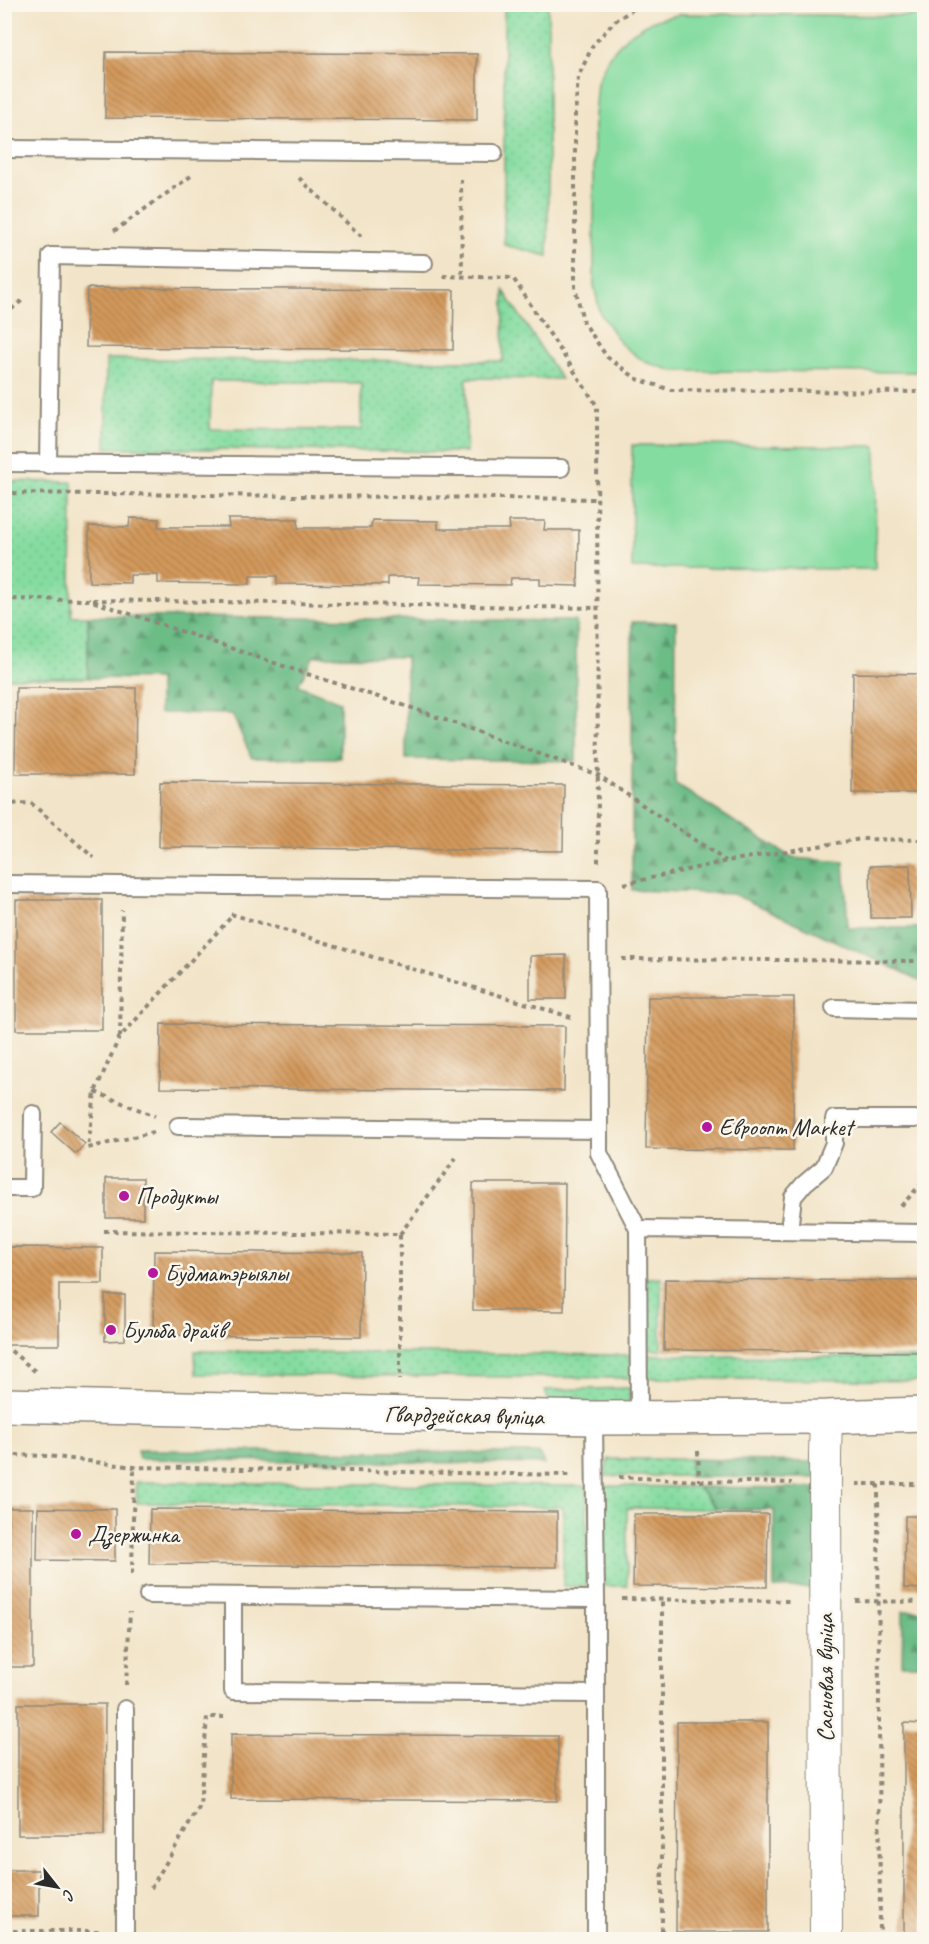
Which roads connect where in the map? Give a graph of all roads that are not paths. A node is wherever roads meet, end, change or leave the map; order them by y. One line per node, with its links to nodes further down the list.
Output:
1 (4, 149): 2 (lane)
2 (494, 153)
3 (424, 262): 5 (lane)
4 (4, 464): 5 (lane)
5 (48, 465): 6 (lane)
6 (561, 468)
7 (4, 884): 13 (lane)
8 (834, 1008): 9 (lane)
9 (924, 1010)
10 (33, 1114): 14 (lane)
11 (915, 1119): 16 (lane)
12 (178, 1126): 13 (lane)
13 (599, 1130): 15 (lane)
14 (4, 1188)
15 (638, 1229): 16 (lane); 22 (lane)
16 (789, 1232): 17 (lane)
17 (924, 1233)
18 (4, 1405): 21 (street, Гвардзейская вуліца)
19 (924, 1414): 20 (street, Гвардзейская вуліца)
20 (826, 1417): 22 (street, Гвардзейская вуліца); 30 (street, Сасновая вуліца)
21 (594, 1418): 22 (street, Гвардзейская вуліца); 25 (lane)
22 (639, 1418)
23 (148, 1595): 24 (lane)
24 (233, 1596): 25 (lane); 26 (lane)
25 (596, 1599): 26 (lane)
26 (596, 1694): 29 (lane)
27 (125, 1709): 28 (lane)
28 (125, 1935)
29 (596, 1940)
30 (826, 1940)

